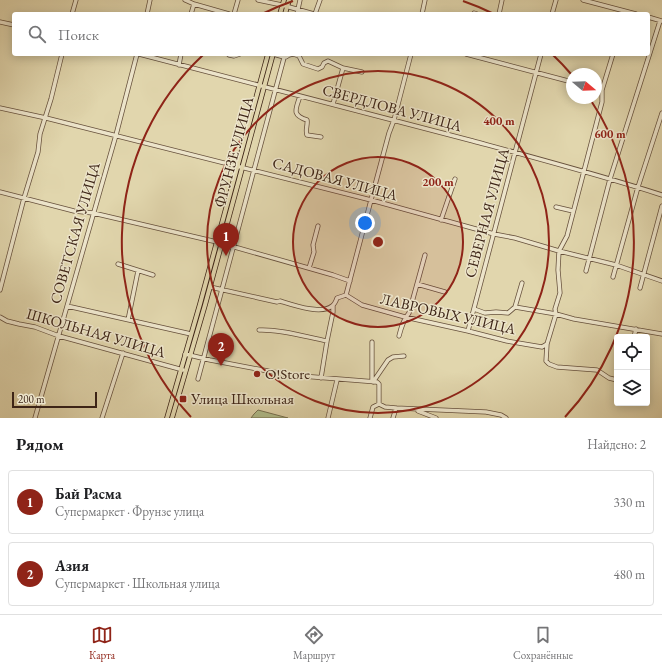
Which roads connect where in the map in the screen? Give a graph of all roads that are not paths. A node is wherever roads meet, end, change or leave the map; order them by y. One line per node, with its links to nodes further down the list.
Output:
1 (76, 0): 17 (street)
2 (150, 0): 18 (street)
3 (185, 0): 14 (street)
4 (238, 0): 21 (street)
5 (258, 0): 15 (street)
6 (284, 0): 15 (main road)
7 (289, 0): 15 (main road)
8 (300, 0): 16 (street)
9 (320, 0): 25 (street)
10 (425, 0): 26 (street)
11 (502, 0): 27 (street)
12 (556, 0): 28 (street)
13 (583, 0): 29 (street)
14 (194, 4): 19 (street); 20 (street)
15 (285, 6): 16 (street); 22 (main road); 23 (main road)
16 (298, 10): 24 (street)
17 (73, 12)
18 (147, 12)
19 (192, 12)
20 (222, 12)
21 (235, 12)
22 (281, 12)
23 (285, 12)
24 (306, 12)
25 (315, 12)
26 (422, 12)
27 (499, 12)
28 (553, 12)
29 (622, 12)
30 (650, 18): 31 (street)
31 (661, 21): 34 (street)
32 (0, 22): 33 (street)
33 (12, 25)
34 (650, 55)
35 (62, 56): 61 (street)
36 (137, 56): 63 (street, СОВЕТСКАЯ УЛИЦА)
37 (145, 56): 48 (street, СВЕРДЛОВА УЛИЦА)
38 (181, 56): 48 (street)
39 (268, 56): 53 (main road, ФРУНЗЕ УЛИЦА)
40 (272, 56): 53 (main road, ФРУНЗЕ УЛИЦА)
41 (284, 56): 54 (street)
42 (299, 56): 49 (street)
43 (410, 56): 62 (street)
44 (473, 56): 51 (street)
45 (540, 56): 51 (street, СЕВЕРНАЯ УЛИЦА)
46 (612, 56): 55 (street)
47 (650, 56): 70 (street)
48 (179, 65): 53 (street, СВЕРДЛОВА УЛИЦА)
49 (343, 68): 50 (street); 57 (street)
50 (362, 72)
51 (536, 73): 52 (street); 65 (street, СЕВЕРНАЯ УЛИЦА)
52 (566, 80)
53 (262, 87): 54 (street, СВЕРДЛОВА УЛИЦА); 66 (main road, ФРУНЗЕ УЛИЦА)
54 (274, 90): 56 (street, СВЕРДЛОВА УЛИЦА); 67 (street)
55 (602, 90)
56 (300, 96): 57 (street, СВЕРДЛОВА УЛИЦА); 64 (street)
57 (333, 104): 62 (street, СВЕРДЛОВА УЛИЦА)
58 (601, 104): 68 (street)
59 (0, 108): 61 (street, САДОВАЯ УЛИЦА)
60 (662, 113): 71 (street)
61 (46, 118): 63 (street, САДОВАЯ УЛИЦА); 74 (street)
62 (394, 120): 65 (street, СВЕРДЛОВА УЛИЦА); 75 (street)
63 (116, 135): 66 (street, САДОВАЯ УЛИЦА); 79 (street, СОВЕТСКАЯ УЛИЦА)
64 (321, 137)
65 (515, 153): 68 (street, СВЕРДЛОВА УЛИЦА); 82 (street, СЕВЕРНАЯ УЛИЦА)
66 (240, 167): 67 (street, САДОВАЯ УЛИЦА); 83 (main road, ФРУНЗЕ УЛИЦА)
67 (253, 170): 75 (street, САДОВАЯ УЛИЦА); 84 (street)
68 (584, 172): 70 (street, СВЕРДЛОВА УЛИЦА); 78 (street)
69 (455, 179): 80 (street)
70 (610, 179): 71 (street, СВЕРДЛОВА УЛИЦА); 87 (street)
71 (638, 187): 73 (street, СВЕРДЛОВА УЛИЦА); 89 (street)
72 (0, 192): 74 (street)
73 (662, 195)
74 (24, 198): 79 (street); 102 (street)
75 (371, 200): 80 (street, САДОВАЯ УЛИЦА); 96 (street)
76 (662, 206): 93 (street)
77 (556, 207): 78 (street)
78 (573, 211): 85 (street)
79 (93, 213): 83 (street); 106 (street, СОВЕТСКАЯ УЛИЦА)
80 (441, 220): 82 (street, САДОВАЯ УЛИЦА)
81 (318, 226): 90 (street)
82 (494, 234): 85 (street, САДОВАЯ УЛИЦА); 109 (street, СЕВЕРНАЯ УЛИЦА)
83 (220, 242): 84 (street); 100 (main road, ФРУНЗЕ УЛИЦА); 117 (main road, ФРУНЗЕ УЛИЦА)
84 (233, 246): 90 (street); 103 (street)
85 (560, 251): 87 (street, САДОВАЯ УЛИЦА); 110 (street)
86 (425, 255): 99 (street)
87 (589, 258): 89 (street, САДОВАЯ УЛИЦА); 92 (street)
88 (118, 264): 91 (street)
89 (616, 265): 93 (street, САДОВАЯ УЛИЦА); 95 (street)
90 (309, 268): 96 (street)
91 (138, 271): 94 (street); 113 (street)
92 (586, 271)
93 (643, 274): 97 (street, САДОВАЯ УЛИЦА); 101 (street)
94 (153, 275)
95 (613, 277)
96 (350, 281): 105 (street)
97 (662, 281)
98 (522, 283): 108 (street)
99 (417, 284): 104 (street); 112 (street)
100 (210, 287): 103 (street); 127 (main road, ФРУНЗЕ УЛИЦА)
101 (640, 288)
102 (0, 290)
103 (222, 290): 107 (street); 129 (street)
104 (444, 292)
105 (346, 295): 107 (street); 112 (street, ЛАВРОВЫХ УЛИЦА)
106 (67, 306): 113 (street); 120 (street, СОВЕТСКАЯ УЛИЦА)
107 (333, 306): 122 (street)
108 (515, 307): 109 (street); 110 (street)
109 (474, 309): 116 (street, СЕВЕРНАЯ УЛИЦА)
110 (556, 314): 114 (street); 124 (street)
111 (0, 317): 120 (street, ШКОЛЬНАЯ УЛИЦА)
112 (405, 317): 116 (street, ЛАВРОВЫХ УЛИЦА); 121 (street)
113 (128, 320): 117 (street)
114 (636, 329): 118 (street); 119 (street)
115 (259, 330): 122 (street)
116 (468, 331): 124 (street, ЛАВРОВЫХ УЛИЦА)
117 (191, 334): 126 (main road, ФРУНЗЕ УЛИЦА)
118 (635, 334)
119 (662, 334)
120 (59, 336): 125 (street, ШКОЛЬНАЯ УЛИЦА); 139 (street, СОВЕТСКАЯ УЛИЦА)
121 (399, 336)
122 (327, 341): 131 (street)
123 (372, 342): 135 (street)
124 (547, 344): 133 (street)
125 (123, 353): 130 (street, ШКОЛЬНАЯ УЛИЦА); 140 (street)
126 (185, 354): 127 (street, ШКОЛЬНАЯ УЛИЦА); 130 (main road, ФРУНЗЕ УЛИЦА)
127 (190, 355): 129 (street, ШКОЛЬНАЯ УЛИЦА); 130 (main road, ФРУНЗЕ УЛИЦА)
128 (404, 356): 135 (street)
129 (203, 358): 131 (street, ШКОЛЬНАЯ УЛИЦА); 132 (street)
130 (183, 370): 141 (main road, ФРУНЗЕ УЛИЦА); 142 (main road, ФРУНЗЕ УЛИЦА)
131 (321, 378): 134 (street, ШКОЛЬНАЯ УЛИЦА)
132 (198, 379)
133 (614, 379)
134 (337, 380): 135 (street, ШКОЛЬНАЯ УЛИЦА); 143 (street)
135 (372, 382): 136 (street)
136 (379, 404): 137 (street); 144 (street)
137 (396, 408): 138 (street); 145 (street)
138 (415, 410): 146 (street); 147 (street)
139 (35, 418)
140 (102, 418)
141 (167, 418)
142 (172, 418)
143 (328, 418)
144 (370, 418)
145 (393, 418)
146 (436, 418)
147 (506, 418)

